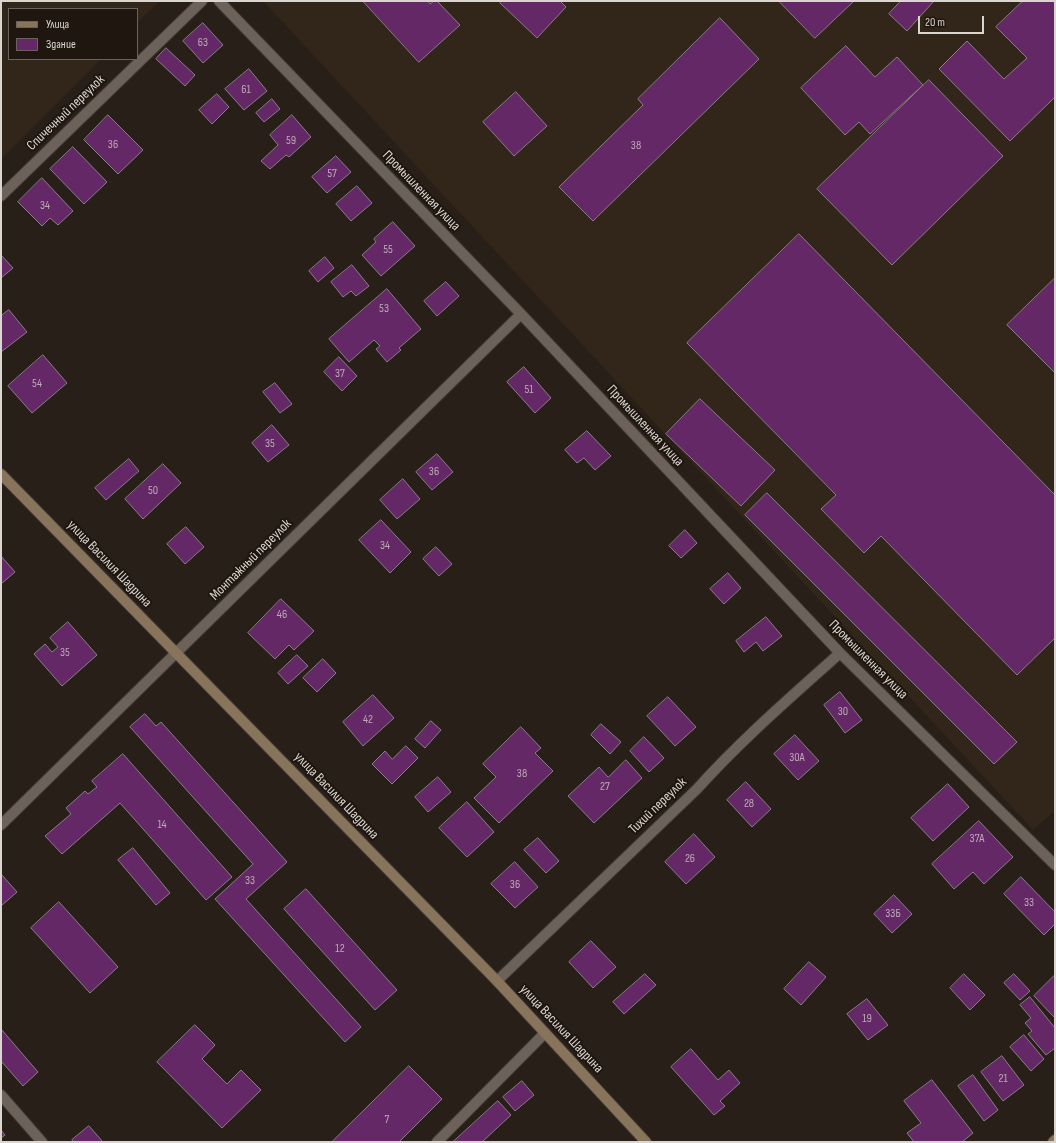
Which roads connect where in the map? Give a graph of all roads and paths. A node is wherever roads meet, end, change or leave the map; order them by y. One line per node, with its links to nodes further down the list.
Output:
1 (202, 1): 3 (street, Спичечный переулок)
2 (219, 1): 4 (street, Промышленная улица)
3 (1, 196)
4 (521, 314): 6 (street, Монтажный переулок); 7 (street, Промышленная улица)
5 (1, 474): 6 (street, улица Василия Шадрина)
6 (176, 653): 8 (street, Монтажный переулок); 10 (street, улица Василия Шадрина)
7 (840, 653): 9 (street, Промышленная улица); 10 (street, Тихий переулок)
8 (1, 825)
9 (1055, 865)
10 (497, 981): 11 (street, улица Василия Шадрина)
11 (545, 1033): 15 (street); 16 (street, улица Василия Шадрина)
12 (1, 1095): 14 (street)
13 (1055, 1140): 17 (street)
14 (42, 1142)
15 (437, 1142)
16 (646, 1142)
17 (1053, 1142)

